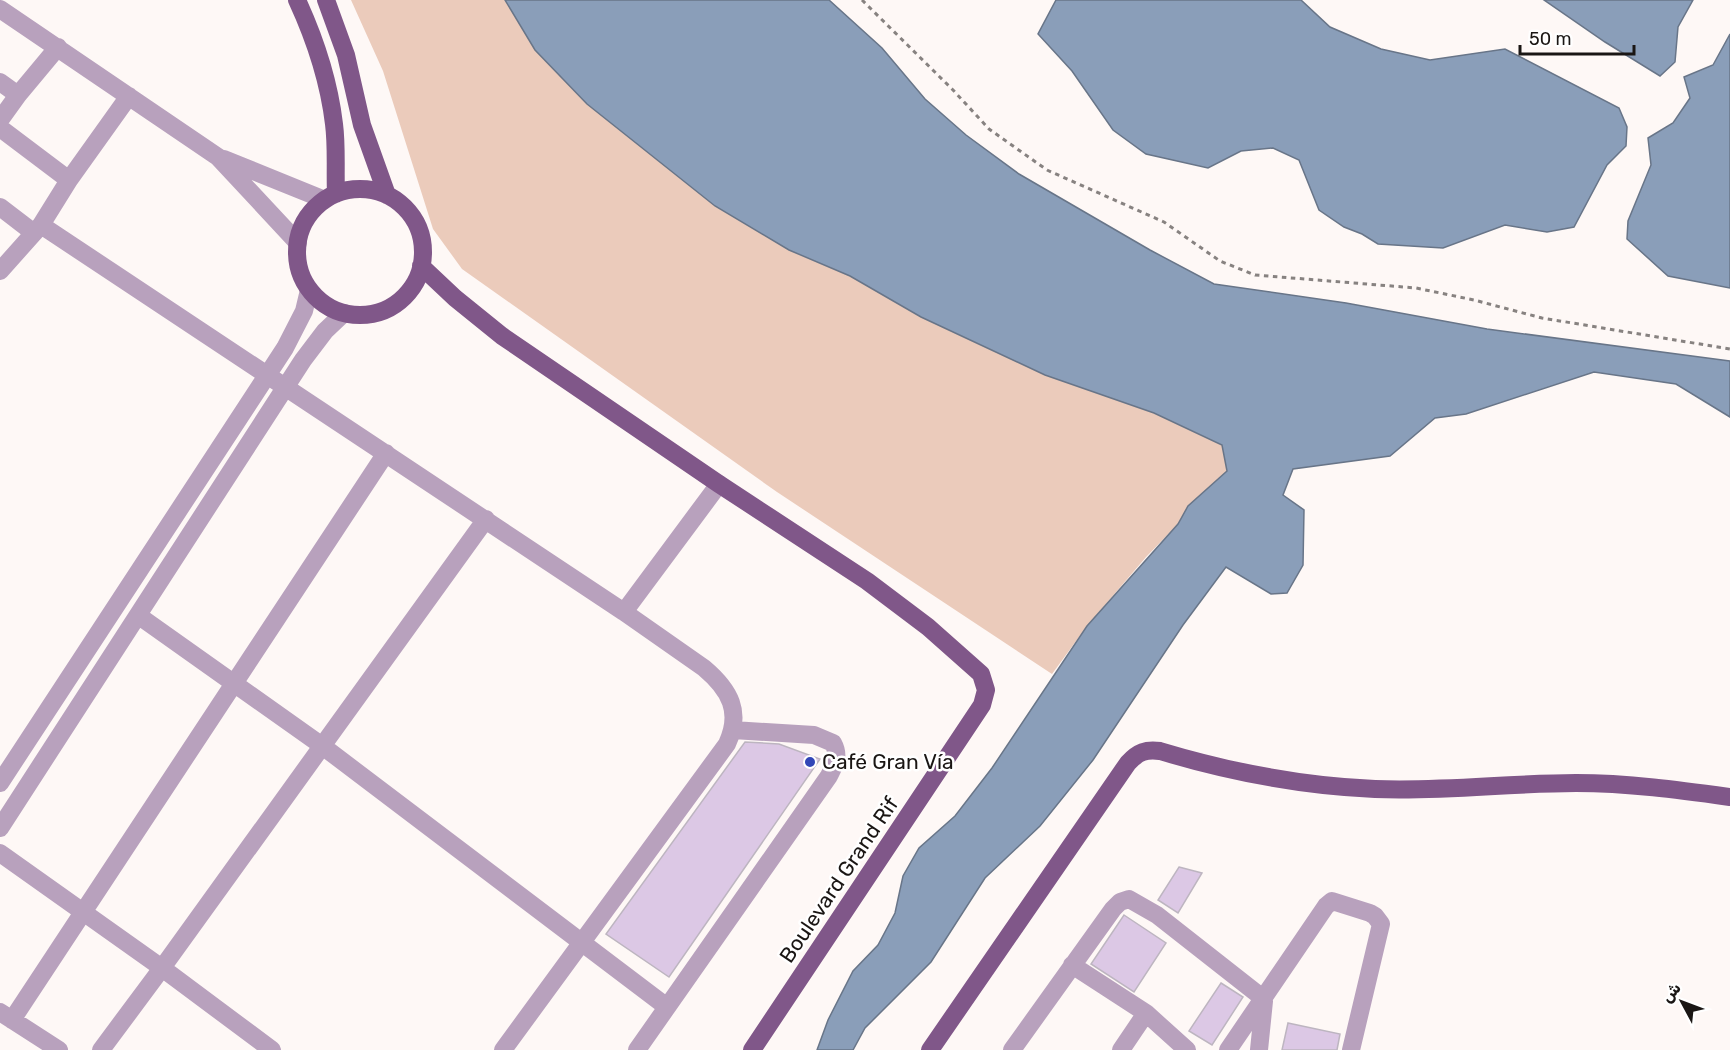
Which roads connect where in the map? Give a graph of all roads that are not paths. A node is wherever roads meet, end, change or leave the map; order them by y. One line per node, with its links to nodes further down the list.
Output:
1 (297, 0): 13 (main road)
2 (326, 0): 12 (main road)
3 (0, 9): 4 (street)
4 (58, 48): 6 (street); 7 (street)
5 (0, 82): 6 (street)
6 (18, 95): 8 (street)
7 (129, 96): 10 (street); 11 (street)
8 (0, 120)
9 (0, 128): 11 (street)
10 (218, 157): 13 (street); 16 (street)
11 (69, 180): 15 (street)
12 (387, 195): 13 (main road); 17 (main road)
13 (330, 197): 16 (main road)
14 (0, 207): 15 (street)
15 (38, 229): 18 (street); 21 (street)
16 (298, 243): 19 (main road)
17 (421, 266): 20 (main road); 24 (main road, Boulevard Grand Rif)
18 (0, 272)
19 (309, 290): 20 (main road); 21 (street)
20 (344, 314): 22 (street)
21 (267, 375): 22 (street); 31 (street)
22 (286, 387): 23 (street); 27 (street)
23 (386, 453): 25 (street); 28 (street)
24 (718, 484): 26 (street); 48 (main road, Boulevard Grand Rif)
25 (486, 519): 26 (street); 30 (street)
26 (624, 612): 29 (street)
27 (139, 616): 28 (street); 33 (street)
28 (235, 684): 30 (street); 35 (street)
29 (733, 730): 36 (street); 40 (street)
30 (321, 746): 36 (street); 38 (street)
31 (0, 783)
32 (1730, 797): 49 (main road)
33 (0, 828)
34 (0, 853): 35 (street)
35 (84, 912): 38 (street); 42 (street)
36 (581, 943): 40 (street); 46 (street)
37 (1072, 965): 39 (street); 41 (street); 50 (street)
38 (162, 968): 44 (street); 45 (street)
39 (1264, 999): 53 (street); 54 (street); 55 (street)
40 (667, 1007): 47 (street)
41 (1146, 1014): 51 (street); 52 (street)
42 (6, 1016): 43 (street)
43 (59, 1050)
44 (101, 1050)
45 (272, 1050)
46 (504, 1050)
47 (637, 1050)
48 (753, 1050)
49 (930, 1050)
50 (1012, 1050)
51 (1121, 1050)
52 (1187, 1050)
53 (1228, 1050)
54 (1259, 1050)
55 (1351, 1050)

